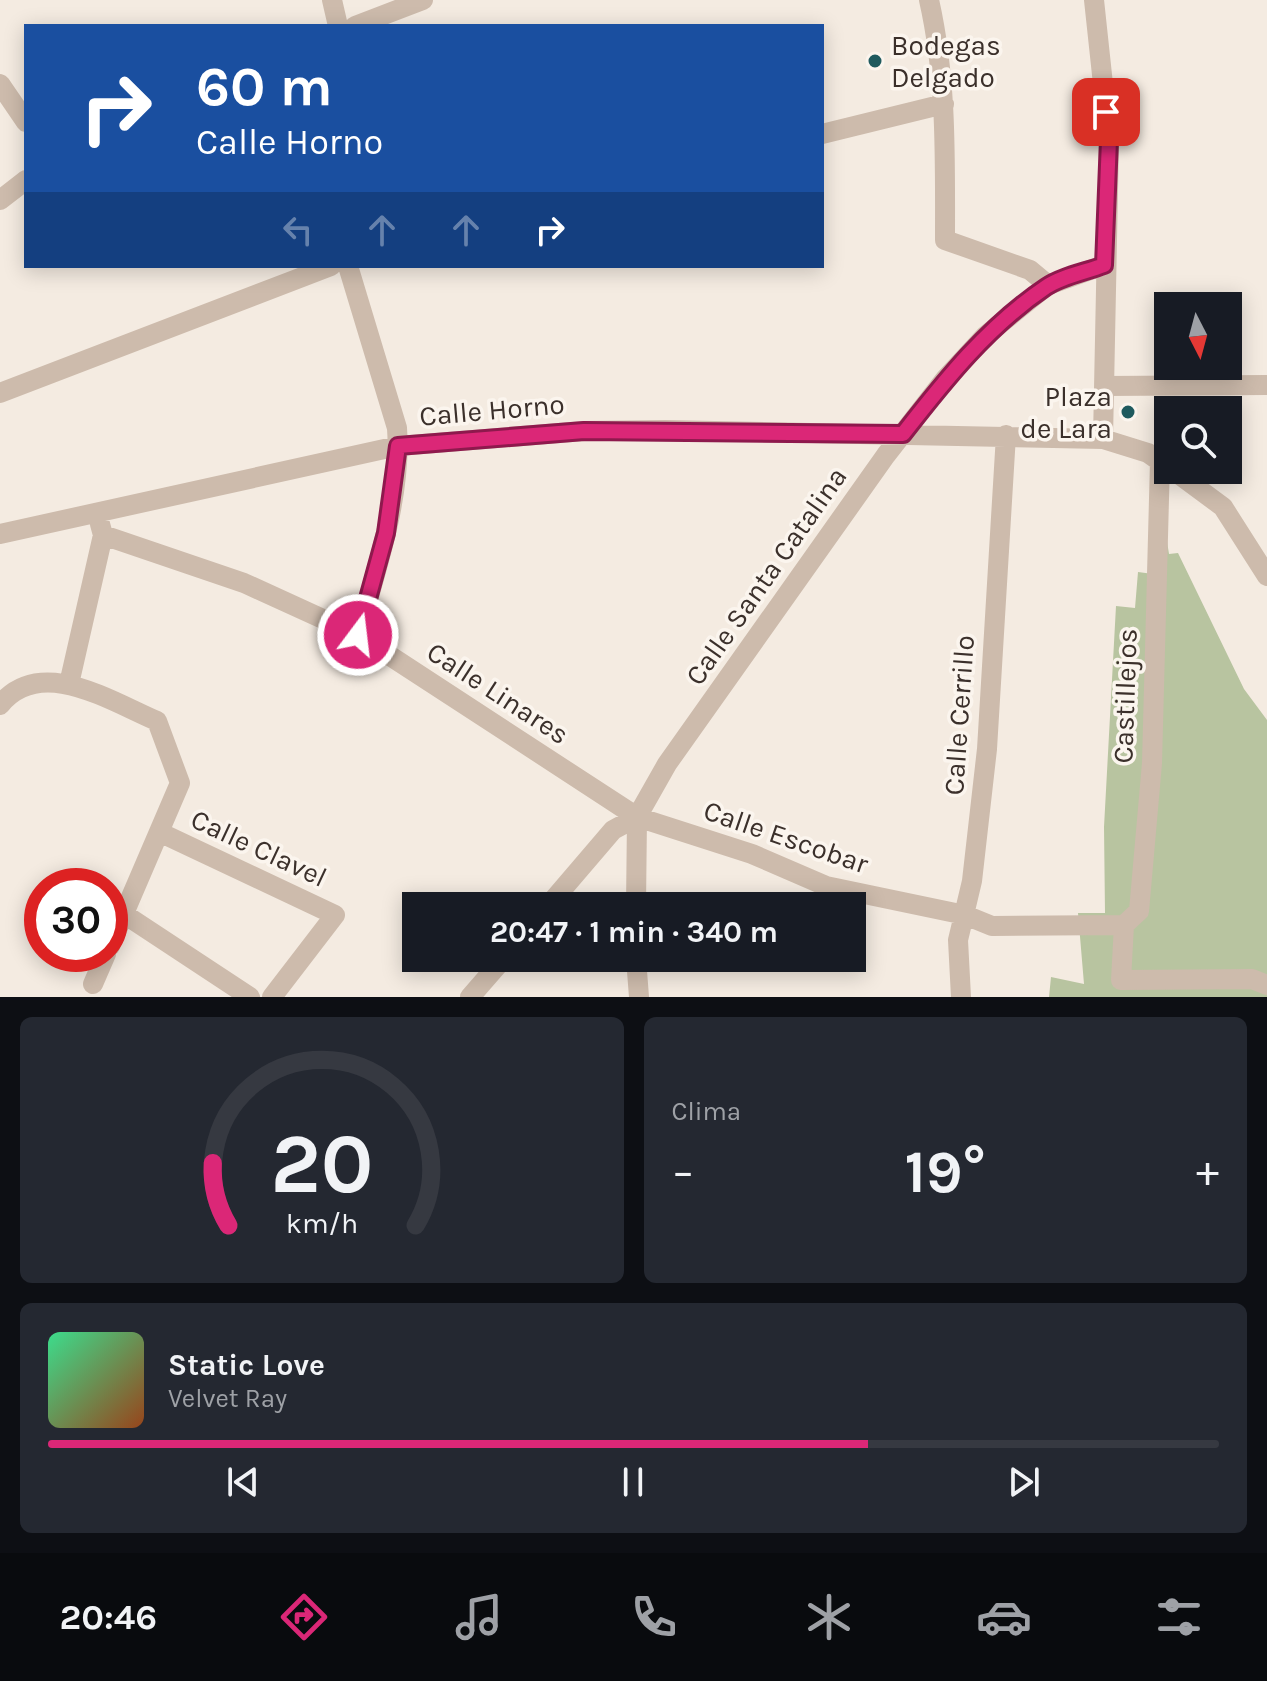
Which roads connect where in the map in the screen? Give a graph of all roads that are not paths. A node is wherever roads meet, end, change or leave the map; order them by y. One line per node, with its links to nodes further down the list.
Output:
1 (332, 0): 5 (street)
2 (423, 0): 6 (street)
3 (929, 0): 8 (street)
4 (1094, 0): 13 (street)
5 (338, 24)
6 (360, 24)
7 (0, 84): 9 (street)
8 (944, 104): 10 (street); 16 (street)
9 (24, 119)
10 (824, 134)
11 (24, 182): 12 (street)
12 (0, 200)
13 (1104, 265): 16 (street, Calle Santa Catalina); 18 (street)
14 (326, 268): 19 (street)
15 (349, 268): 23 (street)
16 (1048, 285): 20 (street, Calle Santa Catalina)
17 (1267, 385): 18 (street)
18 (1104, 386): 22 (street)
19 (0, 393)
20 (903, 434): 21 (street, Calle Horno); 23 (street, Calle Horno); 34 (street, Calle Santa Catalina)
21 (1006, 435): 22 (street, Calle Horno); 39 (street, Calle Cerrillo)
22 (1103, 439): 24 (street, Calle Horno)
23 (398, 446): 27 (street, Calle Horno); 31 (street)
24 (1154, 457)
25 (1166, 484): 41 (street, Castillejos)
26 (1192, 484): 30 (street, Calle Horno)
27 (98, 513): 28 (street, Calle Horno); 29 (street)
28 (0, 534)
29 (103, 535): 31 (street, Calle Linares); 32 (street)
30 (1267, 576)
31 (358, 635): 34 (street, Calle Linares)
32 (69, 684): 33 (street); 35 (street)
33 (0, 705)
34 (637, 817): 36 (street); 37 (street); 39 (street, Calle Escobar)
35 (159, 832): 38 (street); 48 (street, Calle Clavel)
36 (560, 892)
37 (636, 892)
38 (128, 905)
39 (965, 915): 41 (street, Calle Escobar); 51 (street, Calle Cerrillo)
40 (128, 917): 47 (street)
41 (1124, 925): 46 (street)
42 (98, 972): 45 (street)
43 (492, 972): 49 (street)
44 (637, 972): 50 (street)
45 (93, 984)
46 (1267, 985)
47 (250, 997)
48 (272, 997)
49 (470, 997)
50 (639, 997)
51 (961, 997)

